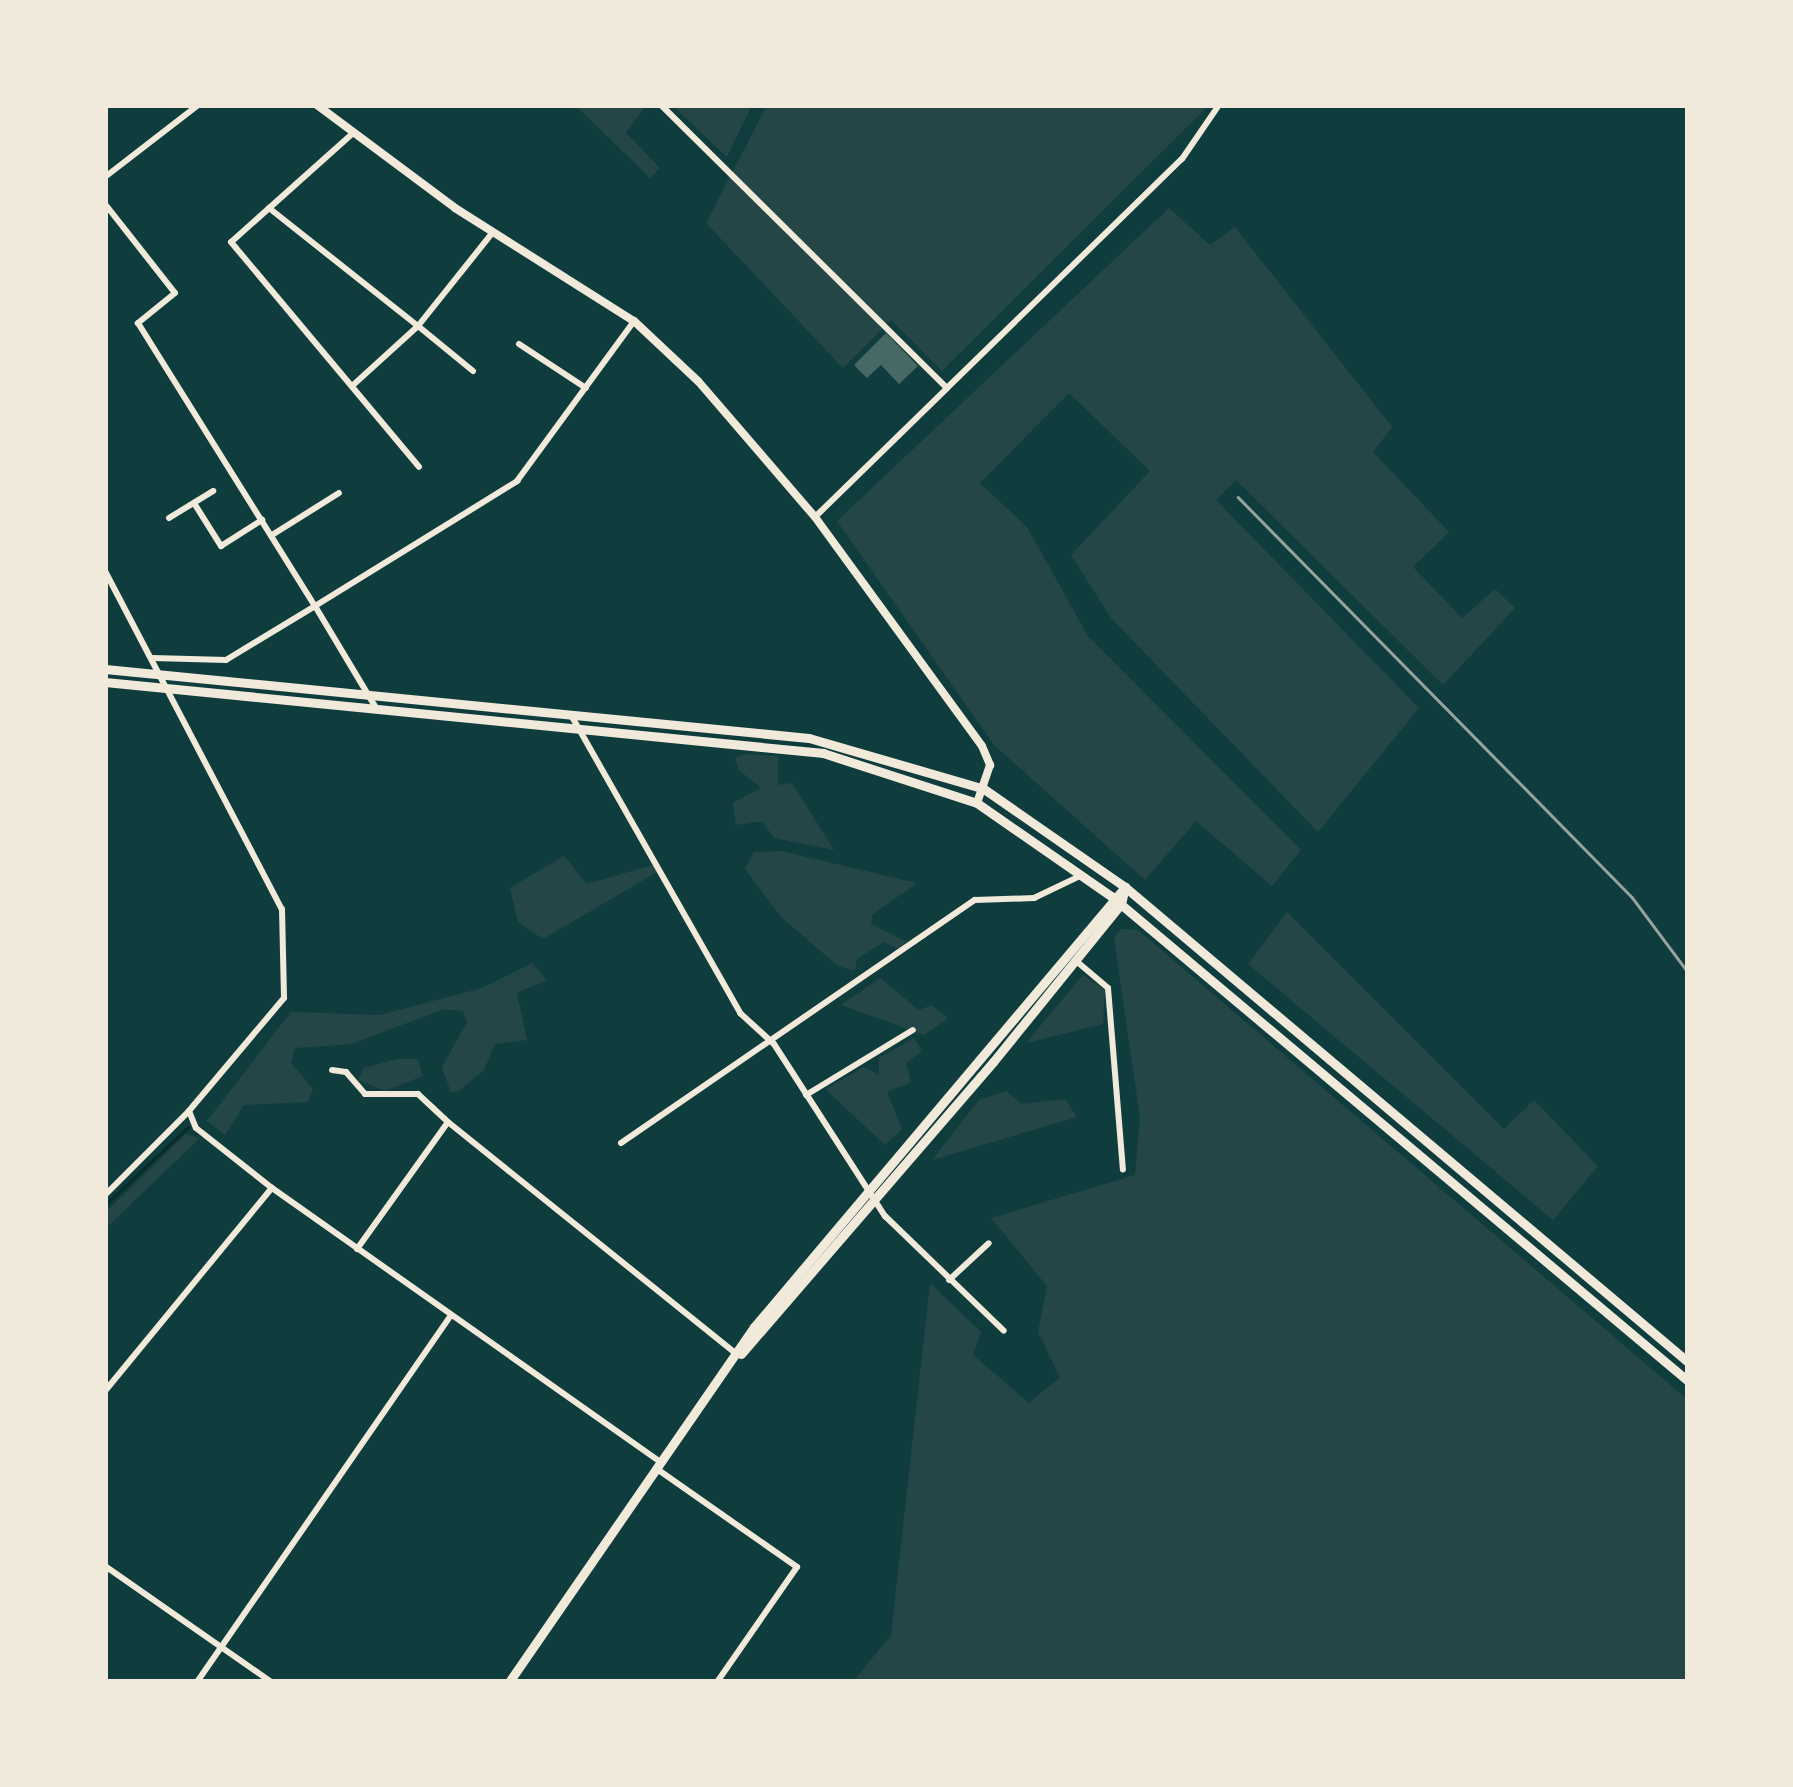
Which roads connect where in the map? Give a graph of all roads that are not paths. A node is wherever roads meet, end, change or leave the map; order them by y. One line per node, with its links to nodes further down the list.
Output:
1 (198, 105): 6 (street)
2 (317, 105): 5 (street)
3 (662, 105): 16 (street)
4 (1219, 105): 16 (street)
5 (352, 134): 8 (street); 9 (street)
6 (105, 177)
7 (105, 204): 23 (street)
8 (268, 208): 11 (street); 14 (street)
9 (493, 232): 10 (street); 11 (street)
10 (634, 321): 15 (street); 21 (street)
11 (418, 326): 13 (street); 14 (street)
12 (519, 344): 15 (street)
13 (474, 370)
14 (352, 386): 17 (street)
15 (586, 388): 26 (street)
16 (947, 388): 21 (street)
17 (419, 467)
18 (213, 491): 20 (street)
19 (339, 493): 24 (street)
20 (194, 502): 22 (street); 23 (street)
21 (815, 516): 38 (street)
22 (169, 518)
23 (262, 520): 24 (street)
24 (272, 535): 26 (street)
25 (105, 571): 27 (street)
26 (315, 606): 28 (street); 34 (street)
27 (152, 658): 28 (street); 30 (street)
28 (178, 660): 31 (street)
29 (105, 669): 30 (main road)
30 (160, 674): 31 (main road); 33 (street)
31 (177, 675): 34 (main road)
32 (105, 682): 33 (main road)
33 (168, 688): 35 (main road); 49 (street)
34 (368, 694): 35 (street); 36 (main road)
35 (376, 708): 37 (main road)
36 (570, 714): 37 (street); 38 (main road)
37 (578, 728): 39 (main road); 46 (street)
38 (984, 788): 39 (street); 41 (main road)
39 (977, 803): 40 (main road)
40 (1083, 874): 42 (main road); 46 (street)
41 (1125, 887): 42 (main road); 43 (main road); 63 (main road)
42 (1111, 896): 43 (main road); 54 (main road)
43 (1121, 904): 44 (main road); 64 (main road)
44 (1075, 960): 52 (street); 56 (main road)
45 (913, 1030): 48 (street)
46 (774, 1044): 48 (street); 51 (street)
47 (332, 1070): 50 (street)
48 (806, 1095): 54 (street)
49 (189, 1111): 53 (street); 55 (street)
50 (448, 1122): 58 (street); 62 (street)
51 (621, 1143)
52 (1123, 1168)
53 (272, 1188): 58 (street); 65 (street)
54 (866, 1192): 56 (street); 62 (main road)
55 (105, 1195)
56 (874, 1202): 59 (street); 62 (main road)
57 (988, 1244): 59 (street)
58 (356, 1249): 60 (street)
59 (949, 1280): 61 (street)
60 (450, 1316): 66 (street); 68 (street)
61 (1004, 1331)
62 (738, 1356): 66 (main road)
63 (1688, 1362)
64 (1688, 1381)
65 (105, 1391)
66 (659, 1466): 71 (main road); 72 (street)
67 (105, 1566): 68 (street)
68 (221, 1648): 69 (street); 70 (street)
69 (197, 1682)
70 (270, 1682)
71 (510, 1682)
72 (717, 1682)

